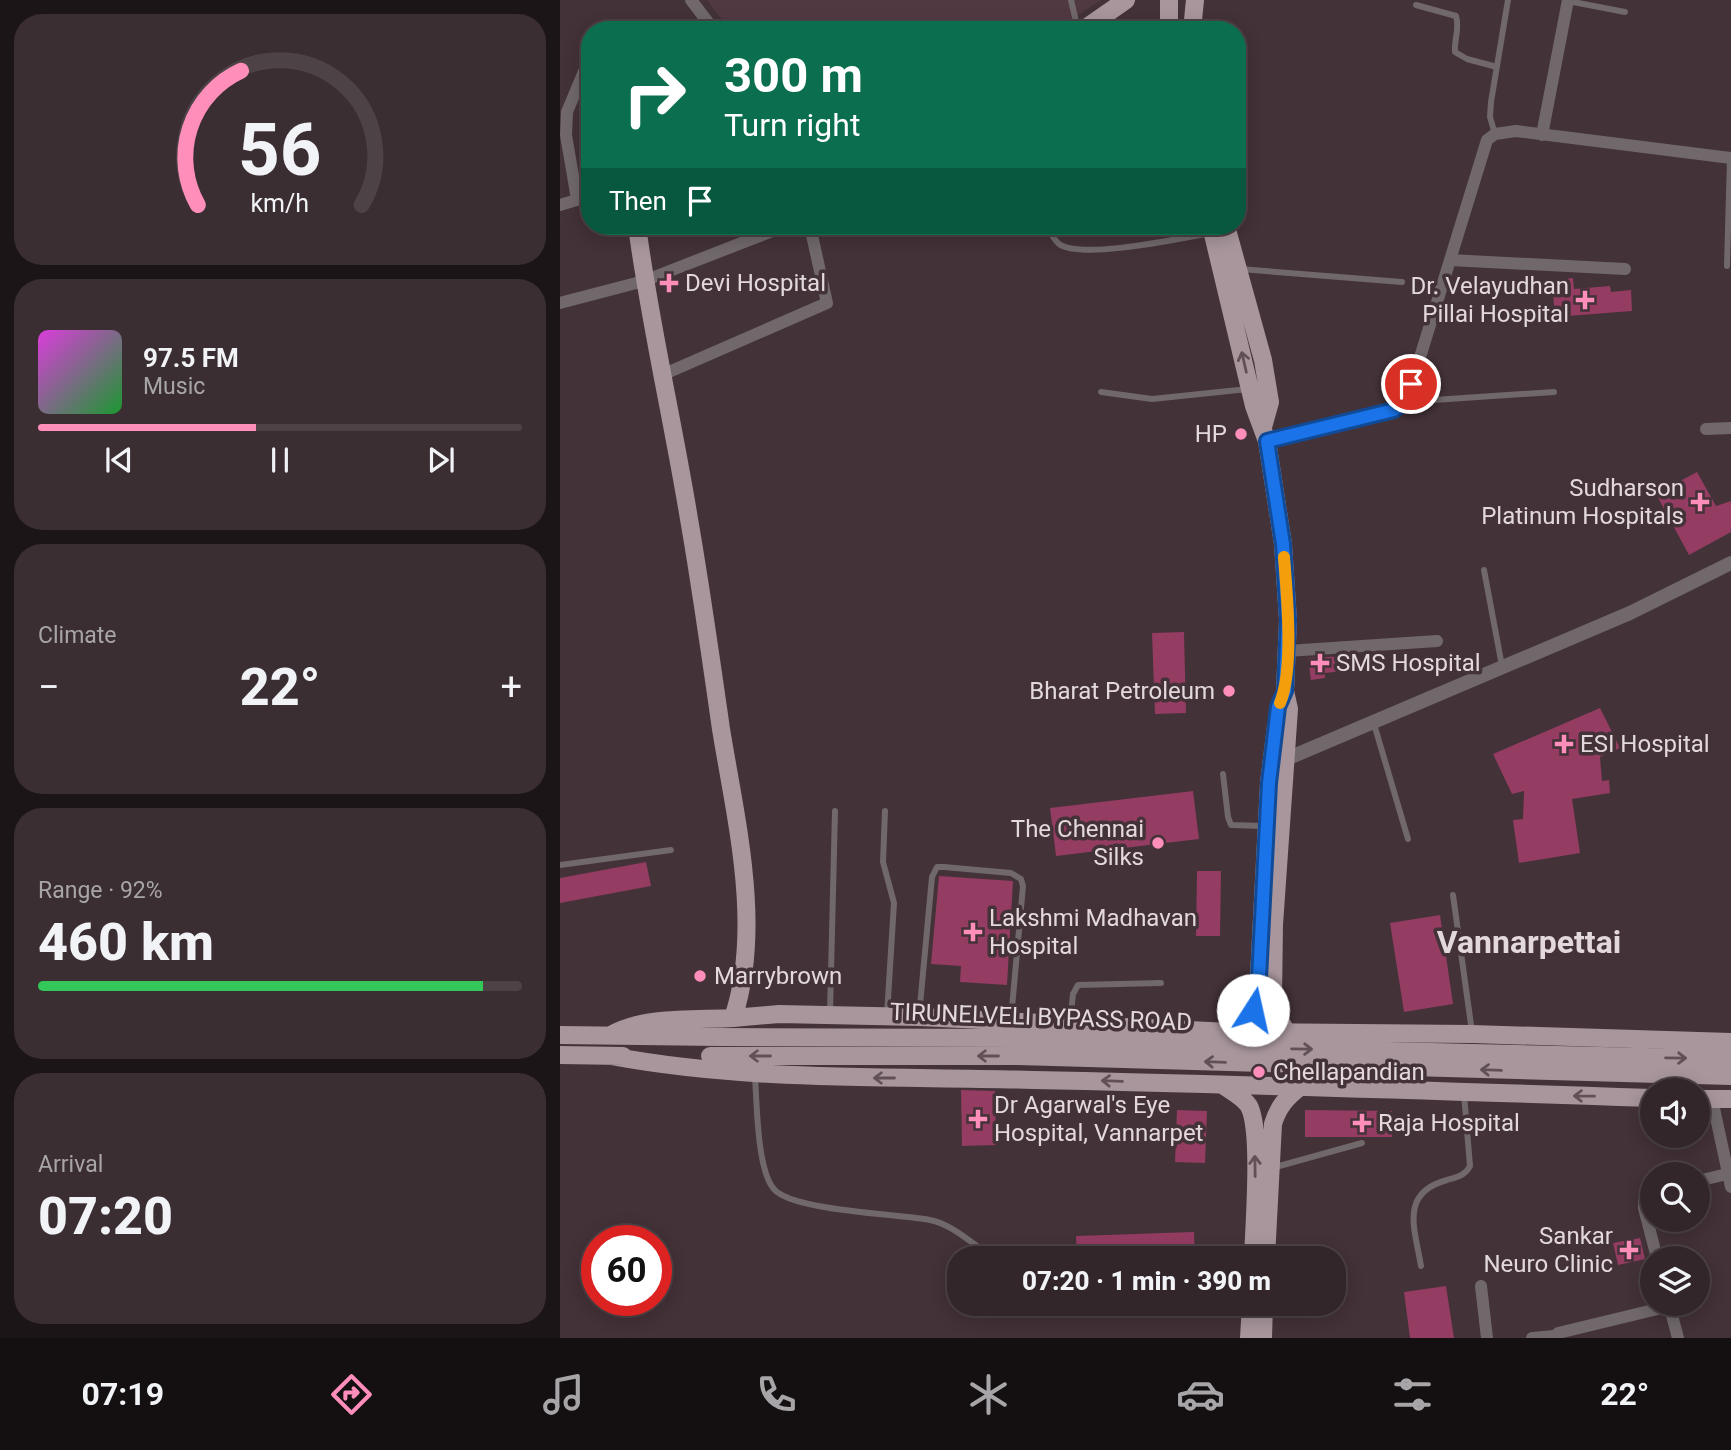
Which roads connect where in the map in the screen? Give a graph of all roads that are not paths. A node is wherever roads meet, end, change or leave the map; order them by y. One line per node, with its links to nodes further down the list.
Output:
1 (691, 0): 10 (street)
2 (1071, 0): 11 (lane)
3 (1126, 0): 12 (main road)
4 (1169, 0): 13 (main road)
5 (1195, 0): 14 (main road)
6 (1508, 0): 15 (lane)
7 (1568, 1): 9 (lane); 18 (street)
8 (1416, 5): 15 (lane)
9 (1625, 12)
10 (707, 21)
11 (1077, 21)
12 (1094, 21)
13 (1169, 21)
14 (1193, 21)
15 (1497, 67): 17 (lane)
16 (581, 79): 20 (street)
17 (1495, 134): 18 (street); 30 (street)
18 (1542, 135): 19 (street)
19 (1730, 158): 31 (lane)
20 (581, 190)
21 (581, 198): 22 (street)
22 (560, 205)
23 (638, 235): 34 (main road)
24 (762, 235): 34 (street)
25 (812, 235): 37 (street)
26 (1054, 235): 27 (lane)
27 (1182, 235)
28 (1217, 235): 38 (main road, one-way to 28)
29 (1220, 235): 32 (main road)
30 (1450, 260): 33 (street); 41 (street)
31 (1727, 266)
32 (1238, 269): 35 (lane); 44 (main road)
33 (1625, 269)
34 (644, 281): 36 (street); 37 (main road)
35 (1402, 282)
36 (560, 303)
37 (662, 375): 65 (main road)
38 (1250, 389): 39 (lane); 44 (main road)
39 (1101, 392)
40 (1554, 392): 41 (lane)
41 (1404, 402): 44 (street)
42 (1731, 428): 43 (street)
43 (1706, 429)
44 (1265, 434): 48 (main road)
45 (1731, 563): 49 (street)
46 (1484, 570): 49 (lane)
47 (1437, 641): 48 (street)
48 (1287, 651): 50 (main road)
49 (1503, 668): 51 (street)
50 (1285, 691): 52 (main road); 56 (main road)
51 (1373, 722): 52 (street); 57 (lane)
52 (1284, 760): 71 (main road)
53 (1223, 774): 56 (lane)
54 (835, 811): 62 (lane)
55 (885, 811): 63 (lane)
56 (1266, 826): 69 (main road)
57 (1408, 839)
58 (671, 850): 59 (lane)
59 (560, 866)
60 (1453, 895): 72 (lane)
61 (1161, 983): 67 (lane)
62 (830, 1015): 63 (main road); 65 (main road)
63 (887, 1017): 64 (main road)
64 (919, 1017): 66 (main road); 66 (lane)
65 (733, 1018): 74 (main road)
66 (1011, 1021): 67 (main road)
67 (1070, 1025): 68 (main road)
68 (1168, 1029): 69 (main road); 81 (main road)
69 (1230, 1032): 71 (main road)
70 (1378, 1032): 71 (main road); 72 (main road); 84 (main road)
71 (1287, 1033)
72 (1472, 1034): 75 (main road)
73 (560, 1035): 74 (main road, TIRUNELVELI BYPASS ROAD)
74 (611, 1035): 78 (main road, TIRUNELVELI BYPASS ROAD, one-way to 78, bridge)
75 (1731, 1042)
76 (560, 1055): 77 (main road, TIRUNELVELI BYPASS ROAD)
77 (611, 1056): 79 (main road); 80 (main road, TIRUNELVELI BYPASS ROAD, one-way to 77, bridge)
78 (1731, 1059)
79 (755, 1075): 81 (main road, one-way to 79); 95 (lane)
80 (1731, 1076)
81 (1171, 1084): 82 (main road)
82 (1222, 1086): 83 (main road); 96 (main road, one-way to 82)
83 (1300, 1087): 84 (main road); 91 (main road)
84 (1375, 1089): 85 (main road)
85 (1464, 1093): 86 (main road, one-way to 85); 98 (lane)
86 (1640, 1098)
87 (1710, 1099): 88 (main road)
88 (1731, 1099)
89 (1710, 1116): 92 (street)
90 (1362, 1143): 91 (lane)
91 (1270, 1168): 97 (main road)
92 (1727, 1174): 93 (street); 94 (street)
93 (1710, 1178)
94 (1731, 1187)
95 (975, 1246)
96 (1261, 1246)
97 (1263, 1246)
98 (1421, 1266)
99 (1481, 1286): 107 (street)
100 (1640, 1313): 104 (street)
101 (1253, 1316): 105 (main road)
102 (1258, 1316): 106 (main road)
103 (1672, 1316): 109 (street)
104 (1554, 1337): 108 (street)
105 (1249, 1338)
106 (1263, 1338)
107 (1487, 1338)
108 (1532, 1338)
109 (1678, 1338)

